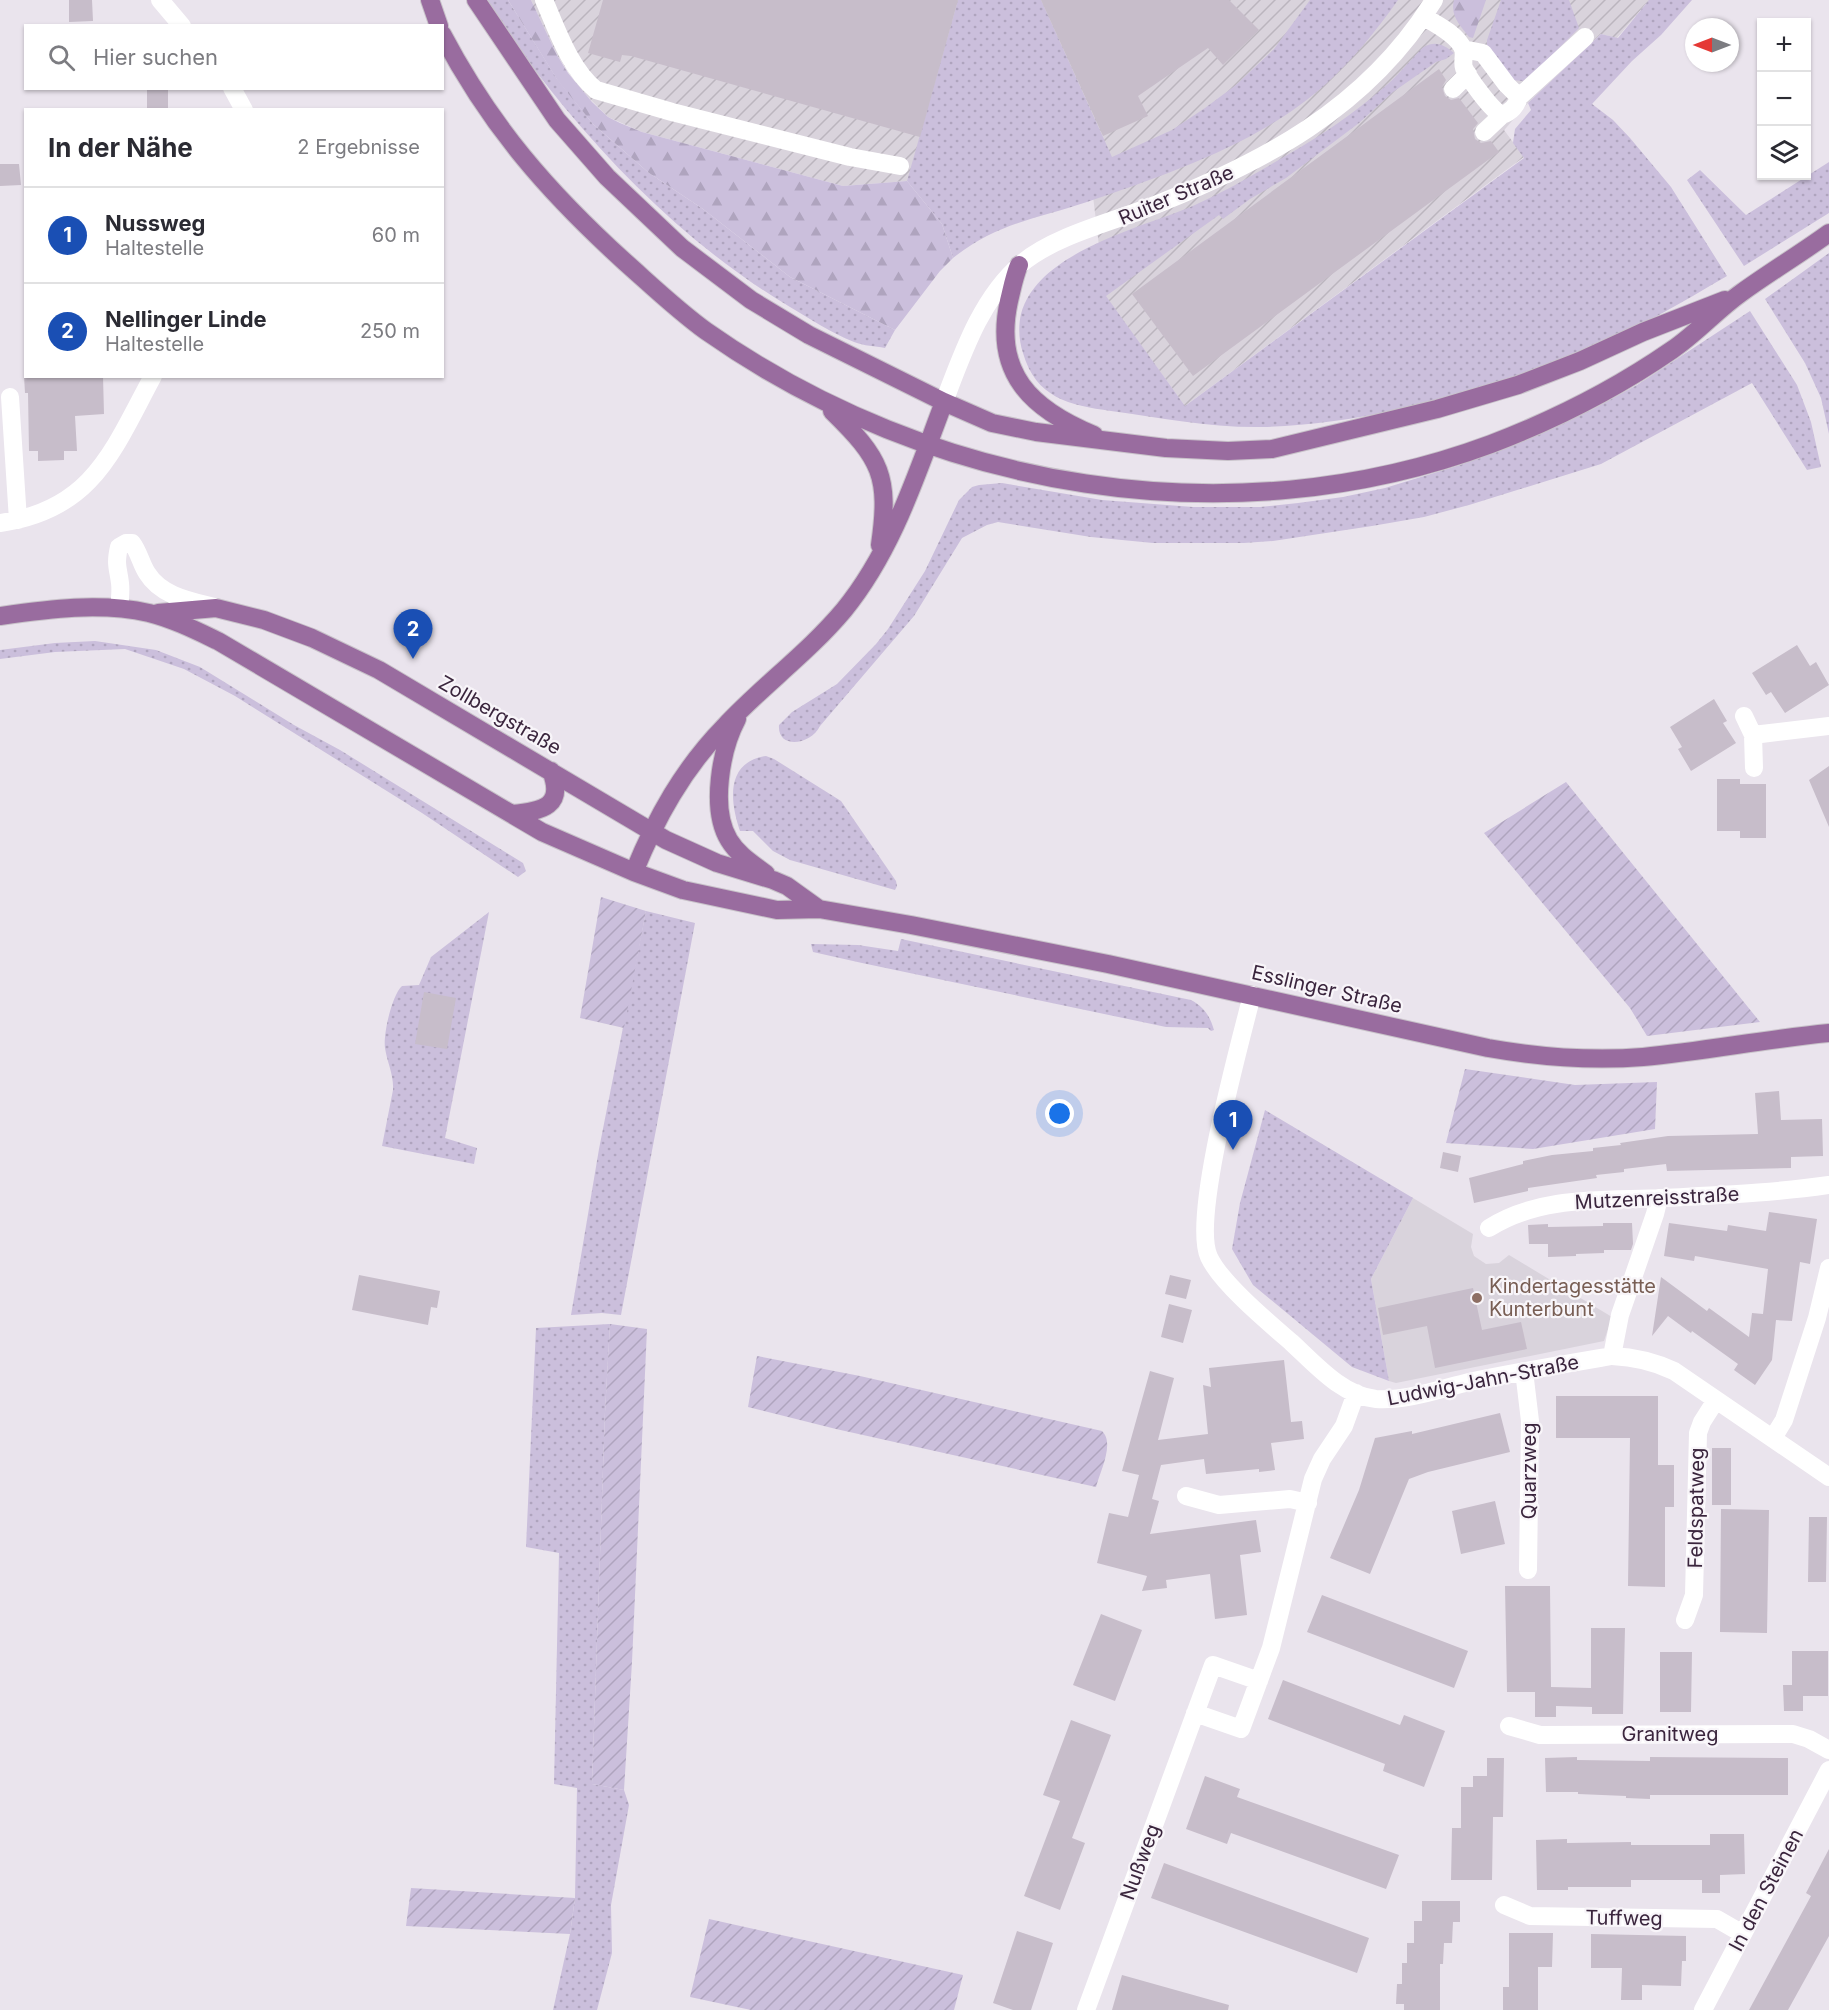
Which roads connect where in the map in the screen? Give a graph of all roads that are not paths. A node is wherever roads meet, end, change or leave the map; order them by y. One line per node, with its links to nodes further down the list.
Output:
1 (160, 0): 7 (street)
2 (430, 0): 8 (main road)
3 (476, 0): 26 (main road)
4 (543, 0): 19 (street)
5 (1434, 0): 6 (street, Ruiter Straße)
6 (1424, 17): 11 (street); 21 (street, Ruiter Straße)
7 (180, 24)
8 (438, 24)
9 (1585, 37): 15 (street)
10 (444, 38): 25 (main road)
11 (1463, 49): 12 (street); 15 (street)
12 (1468, 74): 13 (street); 17 (street)
13 (1453, 89)
14 (233, 90): 16 (street)
15 (1519, 97): 17 (street)
16 (243, 108)
17 (1502, 114): 18 (street)
18 (1484, 132)
19 (900, 166)
20 (1829, 233): 22 (main road)
21 (1019, 265): 26 (street, Ruiter Straße); 28 (main road)
22 (1738, 295): 28 (main road); 29 (main road)
23 (152, 378): 30 (street)
24 (10, 398): 30 (street)
25 (818, 398): 29 (main road); 31 (main road)
26 (944, 402): 28 (main road); 29 (main road)
27 (0, 423): 30 (street)
28 (1110, 441)
29 (928, 444): 31 (main road)
30 (8, 522)
31 (875, 564): 36 (main road)
32 (119, 608): 33 (street); 34 (main road, Zollbergstraße); 35 (main road, Zollbergstraße)
33 (216, 608): 34 (main road, Zollbergstraße); 41 (main road, Zollbergstraße)
34 (150, 614): 42 (main road, Zollbergstraße)
35 (0, 616)
36 (742, 709): 43 (main road); 45 (main road)
37 (1744, 717): 39 (street)
38 (1829, 726): 39 (street)
39 (1753, 735): 40 (street)
40 (1754, 768)
41 (551, 771): 42 (main road); 43 (main road, Zollbergstraße)
42 (512, 814): 44 (main road, Zollbergstraße)
43 (650, 831): 44 (main road); 45 (main road, Esslinger Straße)
44 (633, 872): 46 (main road, Esslinger Straße)
45 (773, 880): 46 (main road, Esslinger Straße)
46 (819, 909): 47 (main road, Esslinger Straße)
47 (1252, 995): 48 (main road, Esslinger Straße); 55 (street, Ludwig-Jahn-Straße)
48 (1829, 1033)
49 (1829, 1185): 50 (street, Mutzenreisstraße)
50 (1659, 1198): 51 (street, Mutzenreisstraße); 53 (street)
51 (1489, 1228)
52 (1829, 1268): 57 (street)
53 (1612, 1356): 54 (street, Ludwig-Jahn-Straße); 56 (street, Ludwig-Jahn-Straße)
54 (1524, 1371): 55 (street, Ludwig-Jahn-Straße); 61 (street, Quarzweg)
55 (1356, 1393): 60 (street)
56 (1716, 1400): 57 (street, Ludwig-Jahn-Straße); 62 (street, Feldspatweg)
57 (1773, 1438): 58 (street, Ludwig-Jahn-Straße)
58 (1829, 1477)
59 (1186, 1496): 60 (street)
60 (1308, 1503): 63 (street)
61 (1528, 1570)
62 (1685, 1620)
63 (1259, 1681): 64 (street, Nußweg); 64 (street)
64 (1195, 1713): 70 (street, Nußweg)
65 (1509, 1726): 66 (street, Granitweg)
66 (1829, 1750)
67 (1829, 1770): 69 (street, In den Steinen)
68 (1504, 1905): 69 (street, Tuffweg)
69 (1743, 1934): 71 (street, In den Steinen)
70 (1086, 2010)
71 (1702, 2010)

